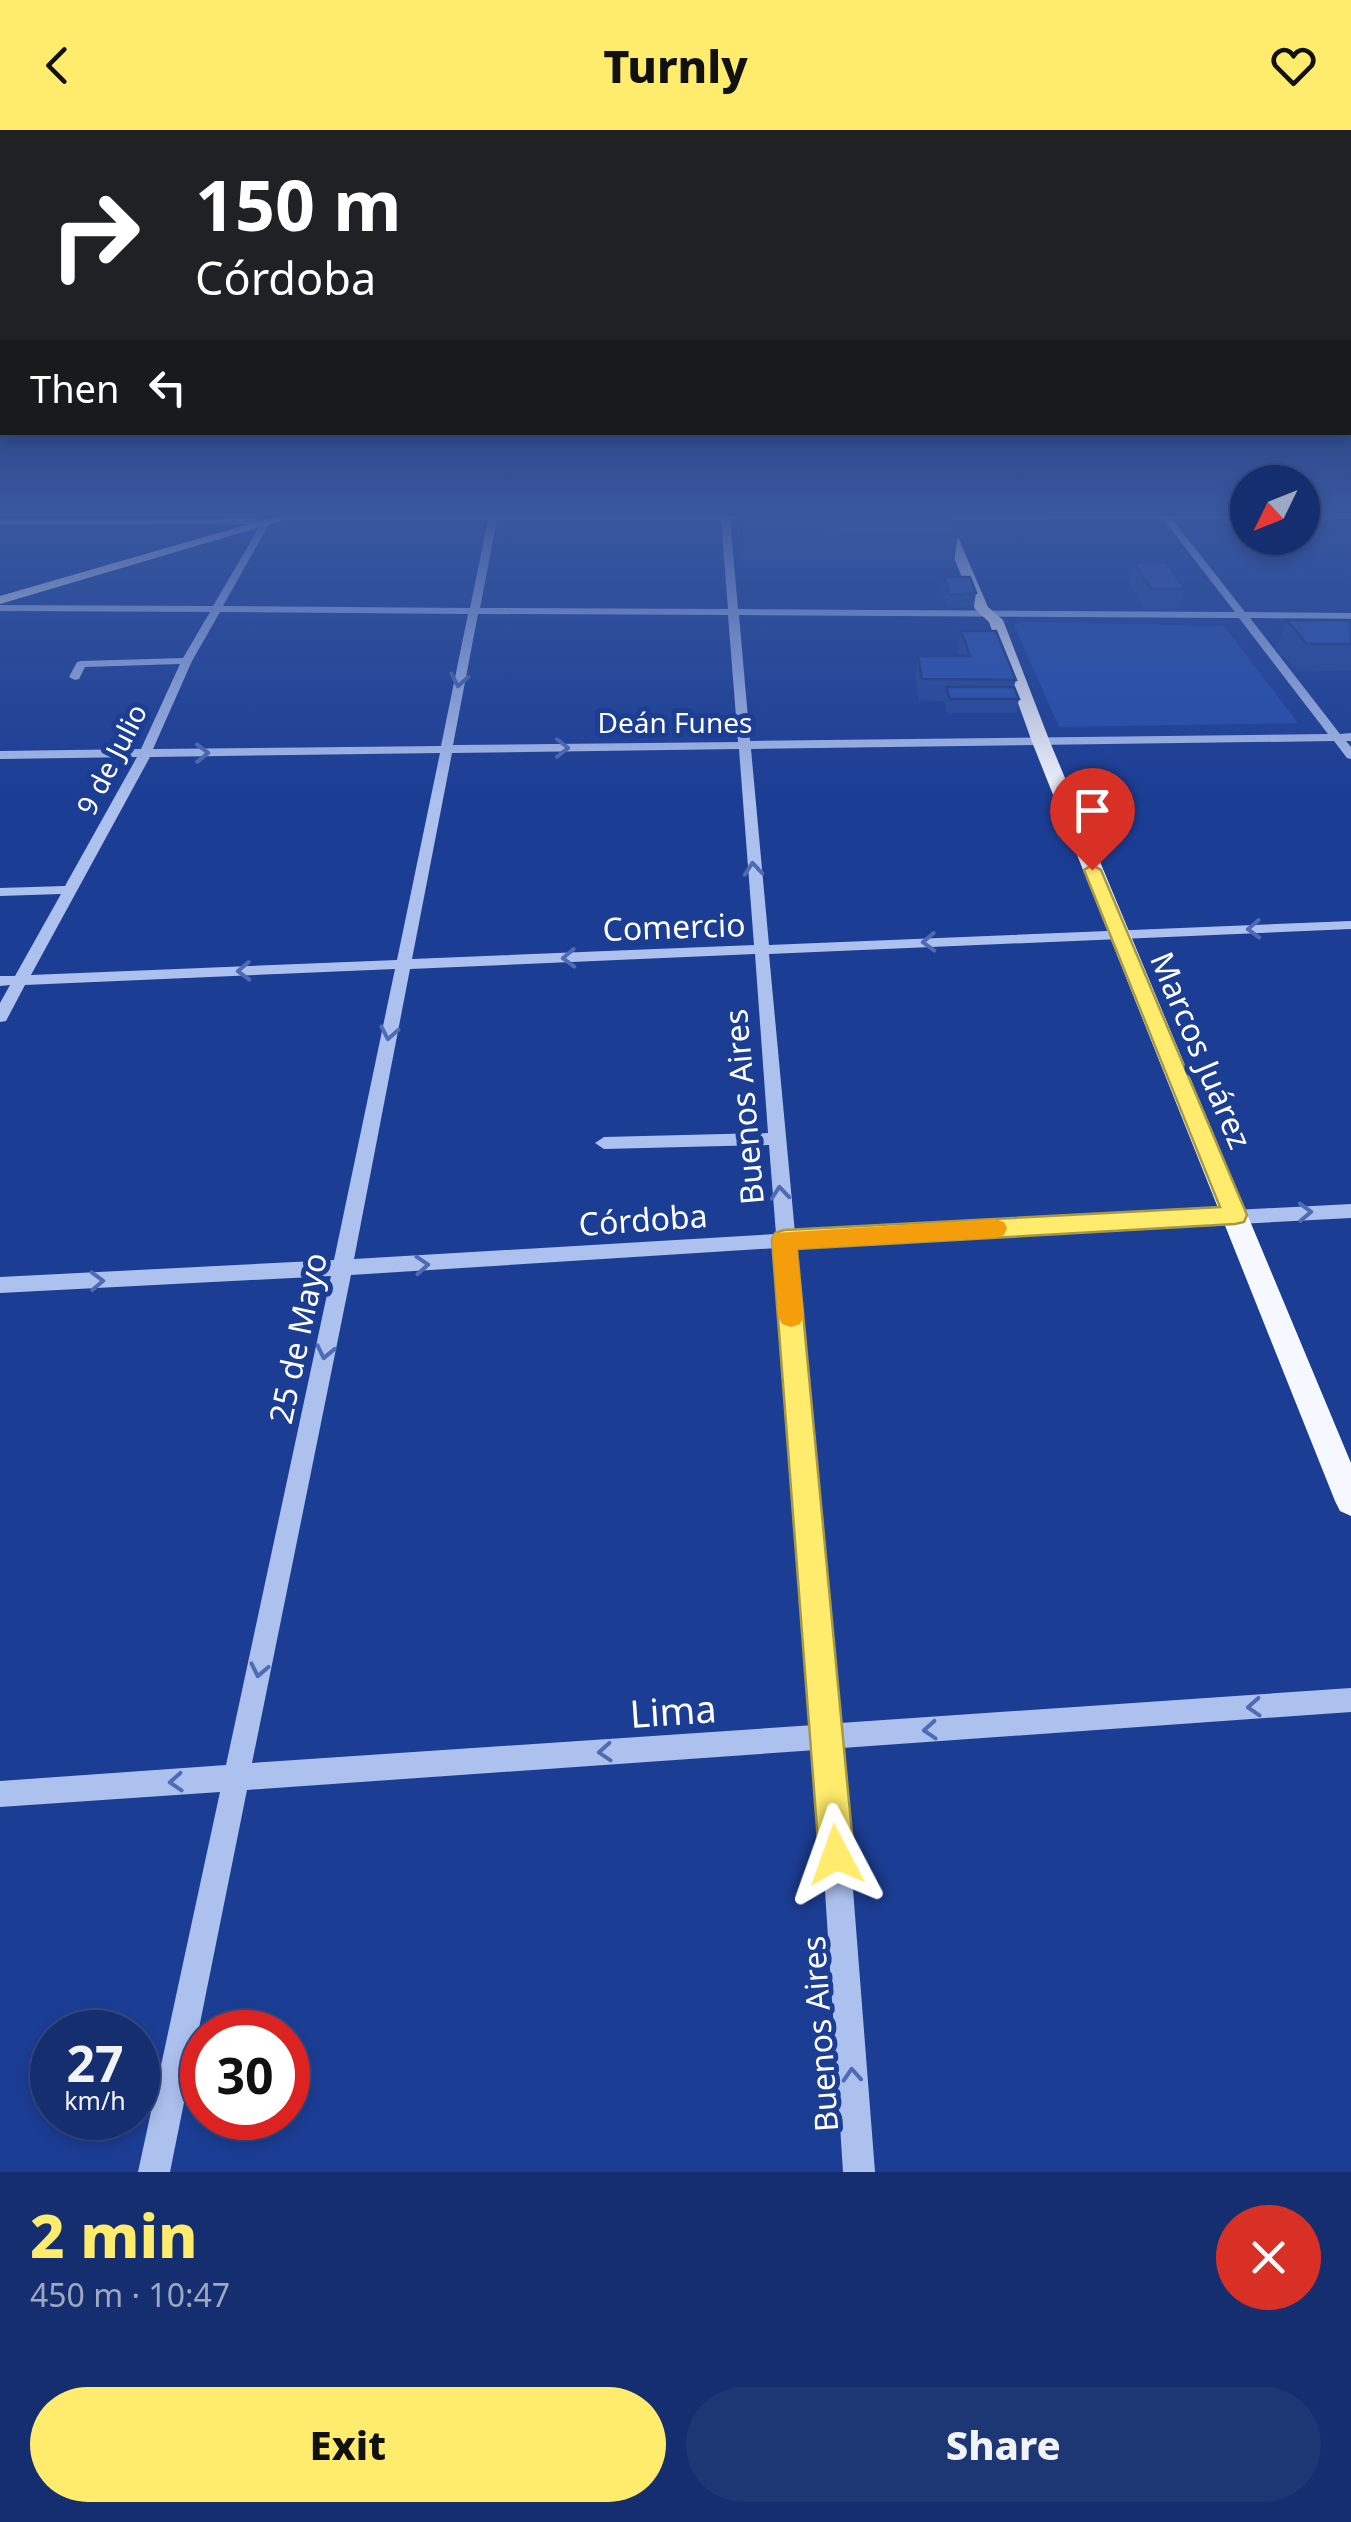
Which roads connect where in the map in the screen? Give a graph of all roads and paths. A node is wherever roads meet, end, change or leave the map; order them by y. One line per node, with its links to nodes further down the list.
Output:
1 (218, 611): 10 (street, 9 de Julio)
2 (472, 611): 17 (street, 25 de Mayo, one-way to 17)
3 (732, 611): 16 (street, Buenos Aires)
4 (757, 611): 7 (street)
5 (985, 611): 7 (main road, Marcos Juárez)
6 (1237, 611): 8 (street)
7 (988, 614): 8 (street); 12 (main road, Marcos Juárez)
8 (1241, 616): 9 (street); 13 (street)
9 (1351, 616)
10 (187, 661): 11 (street); 18 (street, 9 de Julio)
11 (75, 677)
12 (1031, 718): 14 (street); 15 (main road, Marcos Juárez)
13 (1344, 737): 14 (street, Deán Funes); 20 (street)
14 (1092, 741): 15 (street, Deán Funes)
15 (1040, 742): 16 (street, Deán Funes); 24 (main road, Marcos Juárez)
16 (742, 746): 17 (street, Deán Funes, one-way to 16); 25 (street, Buenos Aires, one-way to 16)
17 (445, 748): 18 (street, Deán Funes, one-way to 17); 26 (street, 25 de Mayo)
18 (145, 754): 19 (street, Deán Funes); 21 (street, 9 de Julio)
19 (0, 755)
20 (1351, 755)
21 (70, 890): 22 (street); 27 (street, 9 de Julio)
22 (0, 892)
23 (1351, 925): 24 (street, Comercio, one-way to 24)
24 (1118, 934): 25 (street, Comercio, one-way to 25); 33 (main road, Marcos Juárez)
25 (760, 950): 26 (street, Comercio, one-way to 26); 30 (street, Buenos Aires)
26 (403, 964): 27 (street, Comercio, one-way to 27); 35 (street, 25 de Mayo, one-way to 35)
27 (20, 980): 28 (street, Comercio); 29 (street, 9 de Julio)
28 (0, 981)
29 (0, 1017)
30 (776, 1139): 31 (street); 34 (street, Buenos Aires, one-way to 30)
31 (604, 1143)
32 (1351, 1211): 33 (street, Córdoba, one-way to 32)
33 (1235, 1215): 34 (street, Córdoba); 37 (main road, Marcos Juárez)
34 (784, 1240): 35 (street, Córdoba, one-way to 34); 39 (street, Buenos Aires)
35 (342, 1270): 36 (street, Córdoba, one-way to 35); 40 (street, 25 de Mayo, one-way to 40)
36 (0, 1285)
37 (1351, 1501)
38 (1351, 1700): 39 (street, Lima, one-way to 39)
39 (828, 1736): 40 (street, Lima, one-way to 40); 43 (street, Buenos Aires, one-way to 39)
40 (236, 1778): 41 (street, Lima, one-way to 41); 42 (street, 25 de Mayo)
41 (0, 1794)
42 (154, 2172)
43 (858, 2172)

